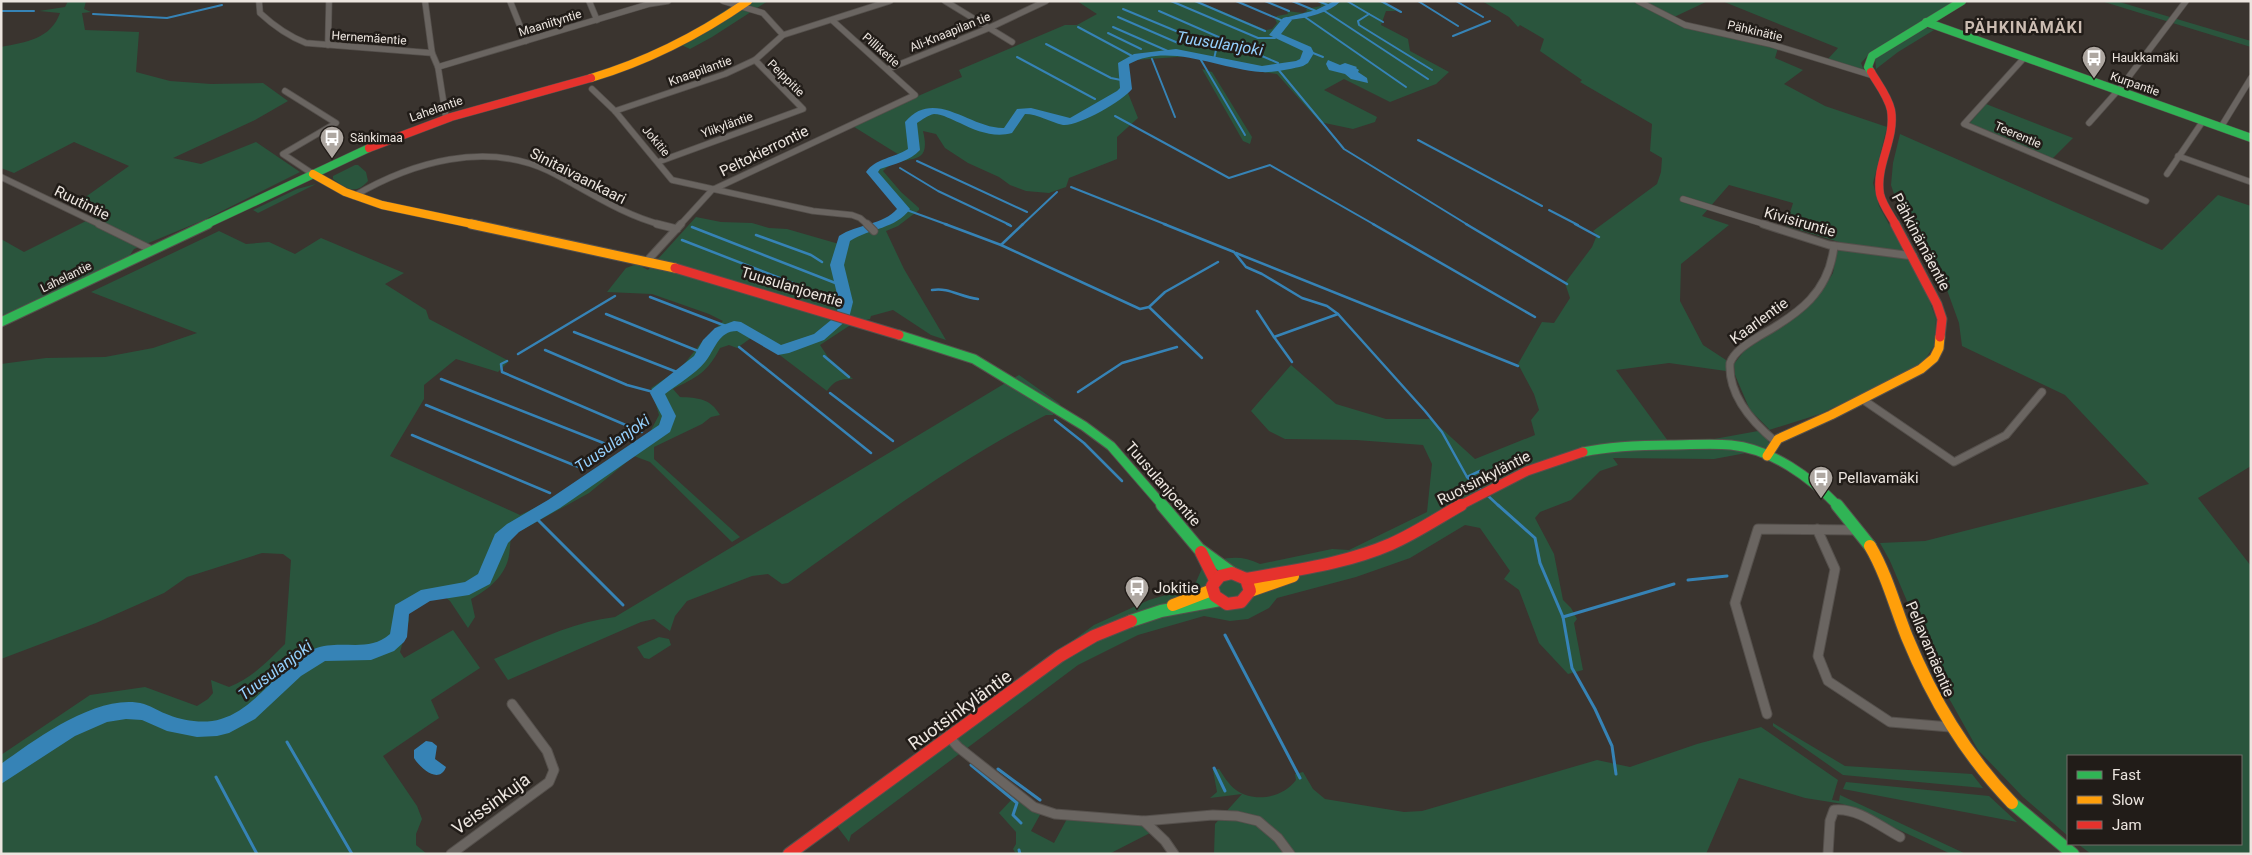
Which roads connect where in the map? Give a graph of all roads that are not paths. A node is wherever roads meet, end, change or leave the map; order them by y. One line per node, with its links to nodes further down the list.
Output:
1 (259, 1): 22 (street, Hernemäentie)
2 (329, 1): 22 (street)
3 (425, 1): 23 (street)
4 (510, 1): 20 (street)
5 (589, 1): 15 (street)
6 (668, 1): 15 (street, Maaniityntie)
7 (723, 1): 14 (street)
8 (890, 1): 16 (street, Knaapilantie)
9 (945, 1): 18 (street)
10 (1046, 1): 18 (street, Ali-Knaapilan tie)
11 (1638, 1): 28 (street, Pähkinätie)
12 (1962, 1): 17 (street)
13 (2186, 1): 31 (street)
14 (745, 3): 19 (street); 36 (street, Lahelantie)
15 (597, 20): 20 (street, Maaniityntie)
16 (834, 21): 19 (street, Knaapilantie); 27 (street, Pilliketie)
17 (1926, 22): 24 (street, Kurpantie); 28 (street)
18 (989, 28): 21 (street); 27 (street, Ali-Knaapilan tie)
19 (783, 35): 25 (street, Knaapilantie)
20 (526, 41): 26 (street, Maaniityntie)
21 (1012, 42)
22 (328, 45): 23 (street, Hernemäentie)
23 (432, 53): 26 (street)
24 (2024, 58): 31 (street, Kurpantie); 50 (street, Teerentie)
25 (755, 60): 34 (street, Peippitie); 35 (street, Knaapilantie)
26 (438, 67): 36 (street)
27 (888, 69): 33 (street, Pilliketie)
28 (1871, 75): 55 (street, Pähkinämäentie)
29 (2251, 78): 39 (street)
30 (592, 89): 35 (street, Jokitie)
31 (2117, 90): 37 (street, Kurpantie); 38 (street)
32 (285, 91): 43 (street)
33 (915, 95): 47 (street, Peltokierrontie)
34 (803, 109): 42 (street, Ylikyläntie)
35 (615, 111): 42 (street, Jokitie)
36 (446, 118): 43 (street, Lahelantie)
37 (2203, 121): 39 (street, Kurpantie); 41 (street)
38 (2089, 123)
39 (2221, 127): 40 (street, Kurpantie)
40 (2251, 138)
41 (2178, 156): 44 (street); 46 (street)
42 (658, 162): 47 (street, Jokitie)
43 (313, 174): 48 (street, Tuusulanjoentie); 54 (street, Lahelantie)
44 (2168, 174)
45 (1, 177): 54 (street, Ruutintie)
46 (2251, 182)
47 (712, 190): 51 (street, Peltokierrontie); 52 (street, Jokitie)
48 (354, 196): 51 (street, Sinitaivaankaari); 56 (street, Tuusulanjoentie)
49 (1682, 199): 53 (street, Kivisiruntie)
50 (2146, 201)
51 (677, 229): 56 (street, Peltokierrontie)
52 (874, 231)
53 (1834, 246): 55 (street, Kivisiruntie); 60 (street, Kaarlentie)
54 (152, 250): 57 (street, Lahelantie)
55 (1913, 256): 59 (street, Pähkinämäentie)
56 (647, 262): 64 (street, Tuusulanjoentie)
57 (1, 322)
58 (2042, 392): 59 (street)
59 (1862, 399): 60 (street, Pähkinämäentie)
60 (1776, 442): 61 (street, Pähkinämäentie)
61 (1767, 456): 63 (street, Pellavamäentie); 65 (street, Ruotsinkyläntie)
62 (1817, 530): 63 (street); 73 (street); 74 (street)
63 (1858, 530): 74 (street, Pellavamäentie)
64 (1200, 548): 66 (street, Tuusulanjoentie); 68 (street, Tuusulanjoentie)
65 (1310, 568): 67 (street, Ruotsinkyläntie); 69 (street, Ruotsinkyläntie)
66 (1232, 573): 67 (street); 68 (street)
67 (1246, 579): 69 (street)
68 (1214, 585): 70 (street); 71 (street, Ruotsinkyläntie)
69 (1250, 591): 70 (street)
70 (1220, 600): 71 (street, Ruotsinkyläntie)
71 (1161, 611): 75 (street, Ruotsinkyläntie)
72 (512, 704): 78 (street, Veissinkuja)
73 (1767, 714)
74 (1950, 727): 83 (street, Pellavamäentie)
75 (950, 738): 76 (street); 79 (street, Ruotsinkyläntie)
76 (1144, 821): 80 (street); 81 (street)
77 (1900, 837): 82 (street)
78 (451, 854)
79 (789, 854)
80 (1174, 854)
81 (1290, 854)
82 (1828, 854)
83 (2073, 854)

